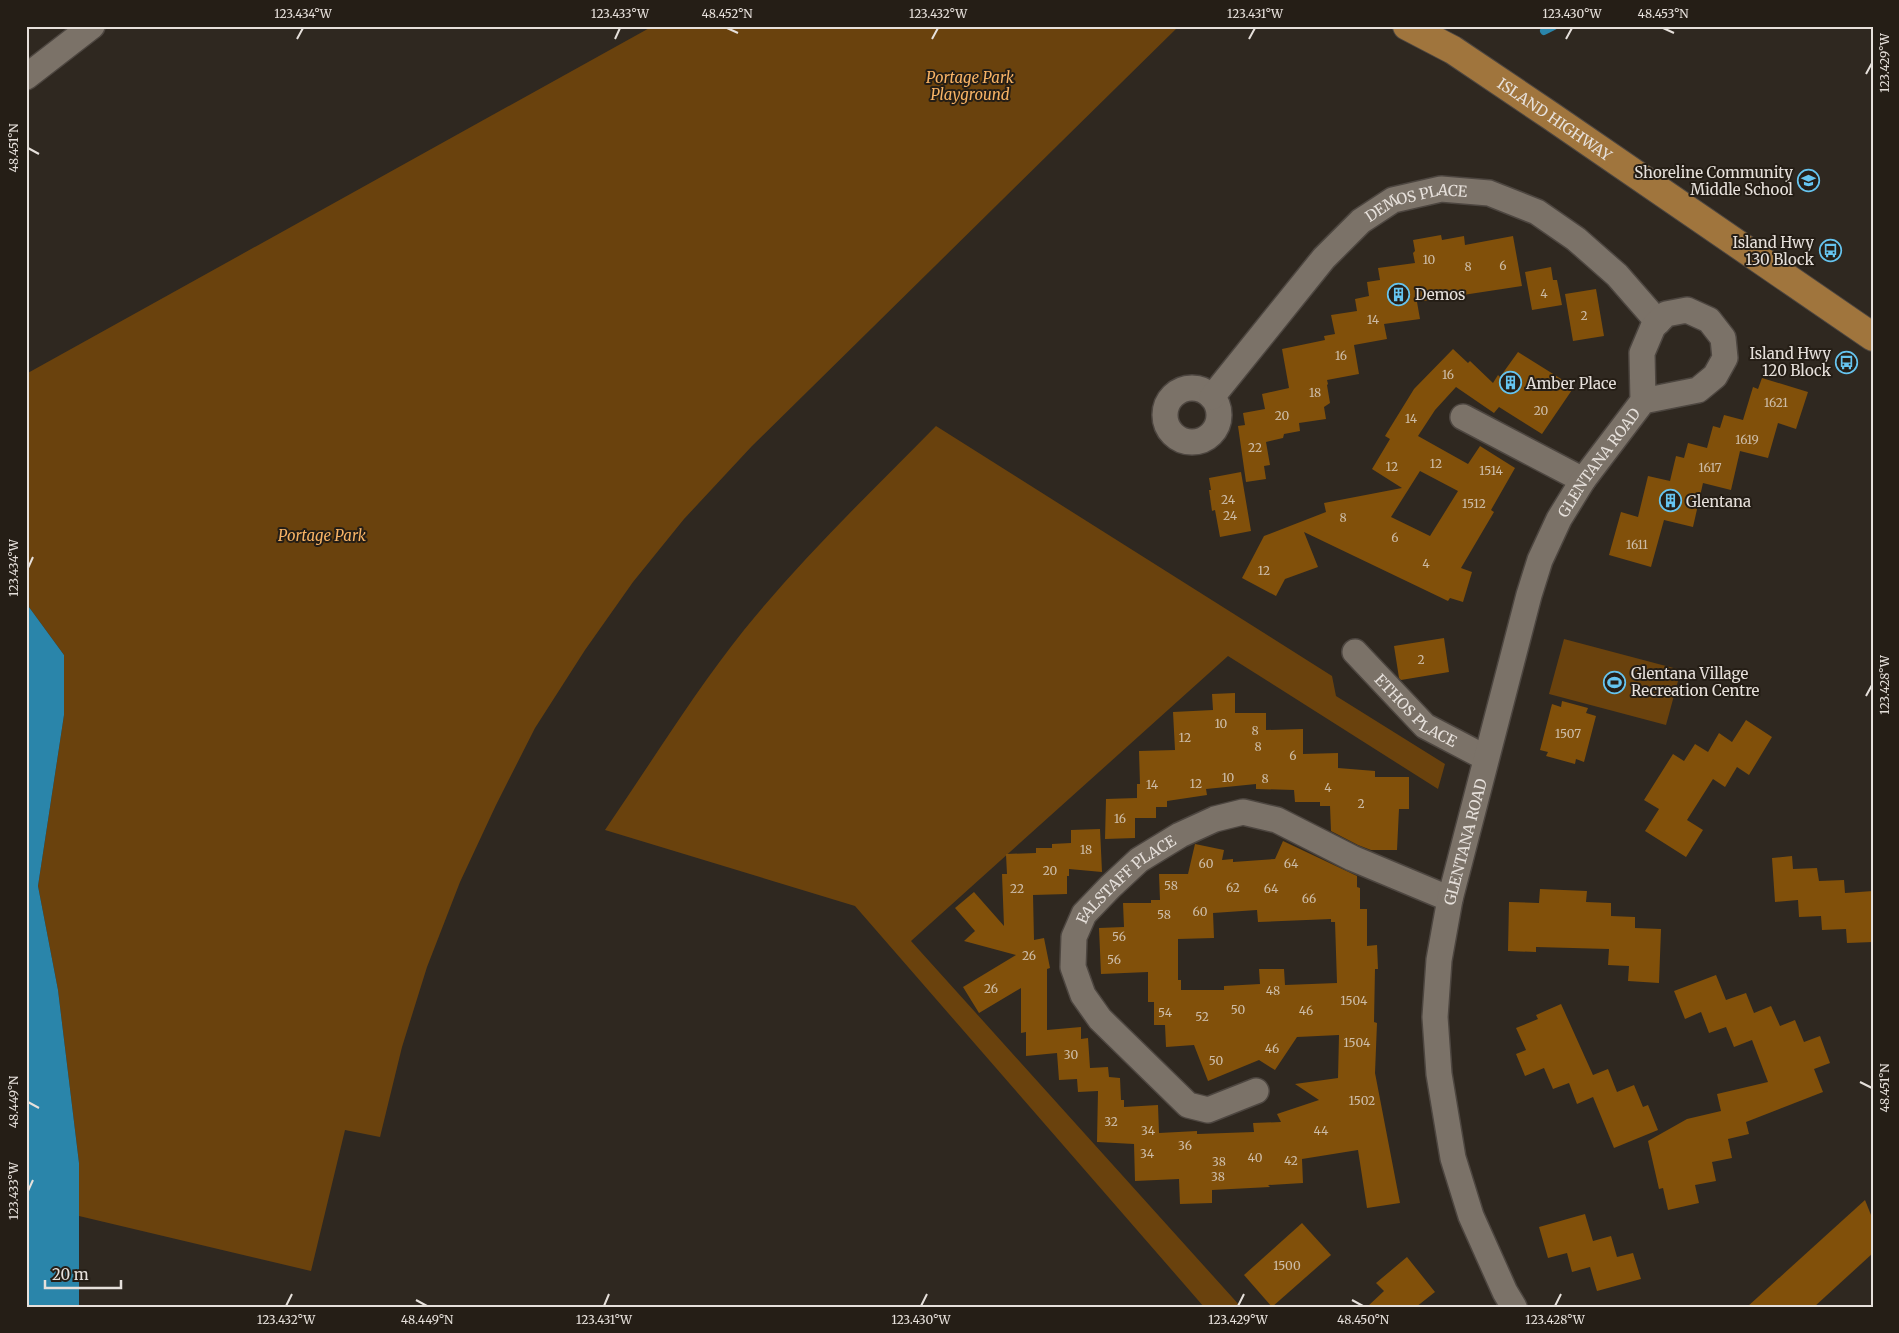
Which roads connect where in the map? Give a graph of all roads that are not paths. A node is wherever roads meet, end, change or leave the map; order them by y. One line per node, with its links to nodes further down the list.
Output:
1 (92, 26): 3 (street)
2 (1408, 26): 5 (main road, ISLAND HIGHWAY)
3 (26, 77)
4 (1658, 322): 6 (street, DEMOS PLACE); 7 (street, GLENTANA ROAD); 7 (street, GLENTANA ROAD)
5 (1873, 337)
6 (1212, 397)
7 (1642, 400): 9 (street, GLENTANA ROAD)
8 (1463, 417): 9 (street)
9 (1583, 480): 11 (street, GLENTANA ROAD)
10 (1355, 652): 11 (street, ETHOS PLACE)
11 (1486, 758): 12 (street, GLENTANA ROAD)
12 (1450, 900): 13 (street, FALSTAFF PLACE); 14 (street, GLENTANA ROAD)
13 (1256, 1091)
14 (1514, 1307)

